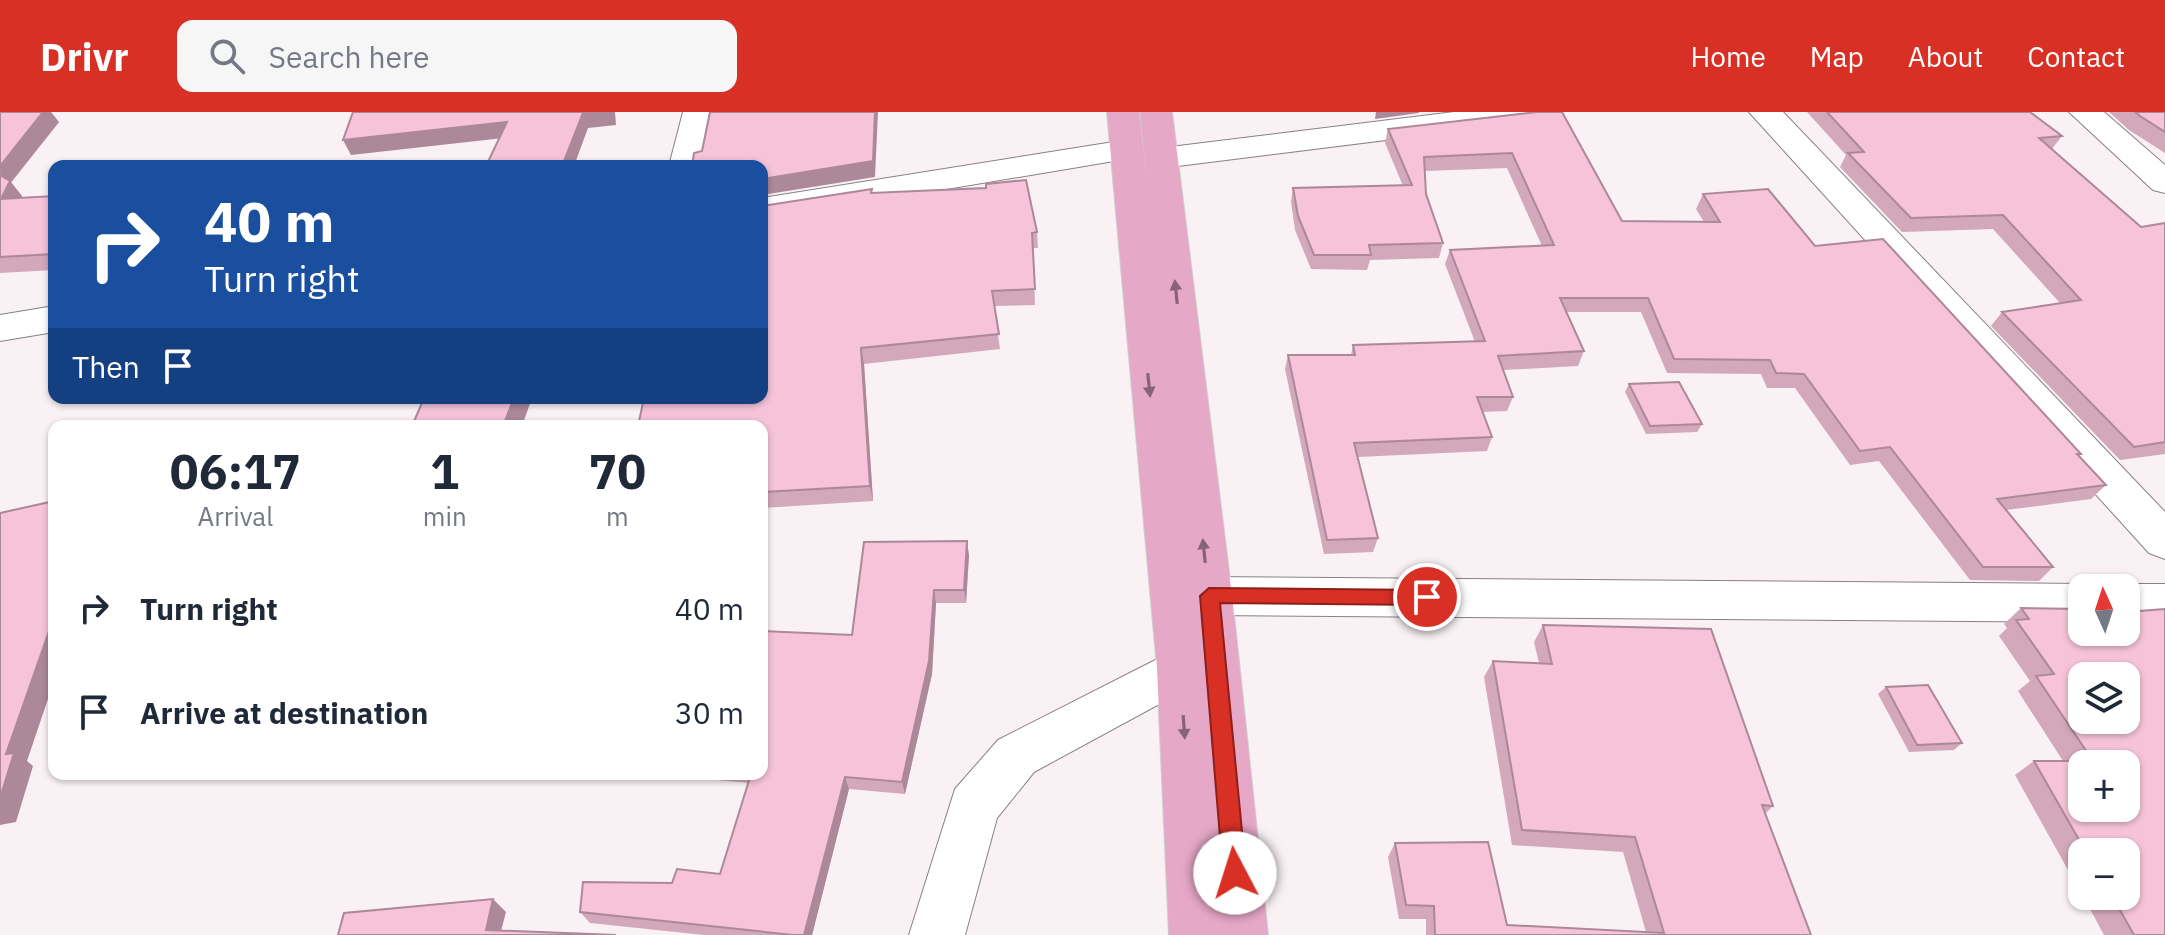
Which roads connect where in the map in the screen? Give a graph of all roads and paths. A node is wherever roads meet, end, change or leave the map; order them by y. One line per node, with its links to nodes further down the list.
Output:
1 (699, 112): 7 (street)
2 (1156, 112): 6 (main road)
3 (1531, 112): 6 (street)
4 (1765, 112): 12 (street)
5 (2085, 112): 8 (street)
6 (1137, 140): 9 (street); 13 (main road, one-way to 6); 17 (main road, one-way to 17)
7 (687, 160)
8 (2165, 183)
9 (768, 208)
10 (48, 320): 11 (street)
11 (0, 328)
12 (2165, 541)
13 (1209, 596): 14 (street); 20 (main road)
14 (2068, 603)
15 (2140, 603): 16 (street)
16 (2165, 603)
17 (1181, 668): 18 (street); 19 (main road, one-way to 19)
18 (937, 935)
19 (1197, 935)
20 (1240, 935)

